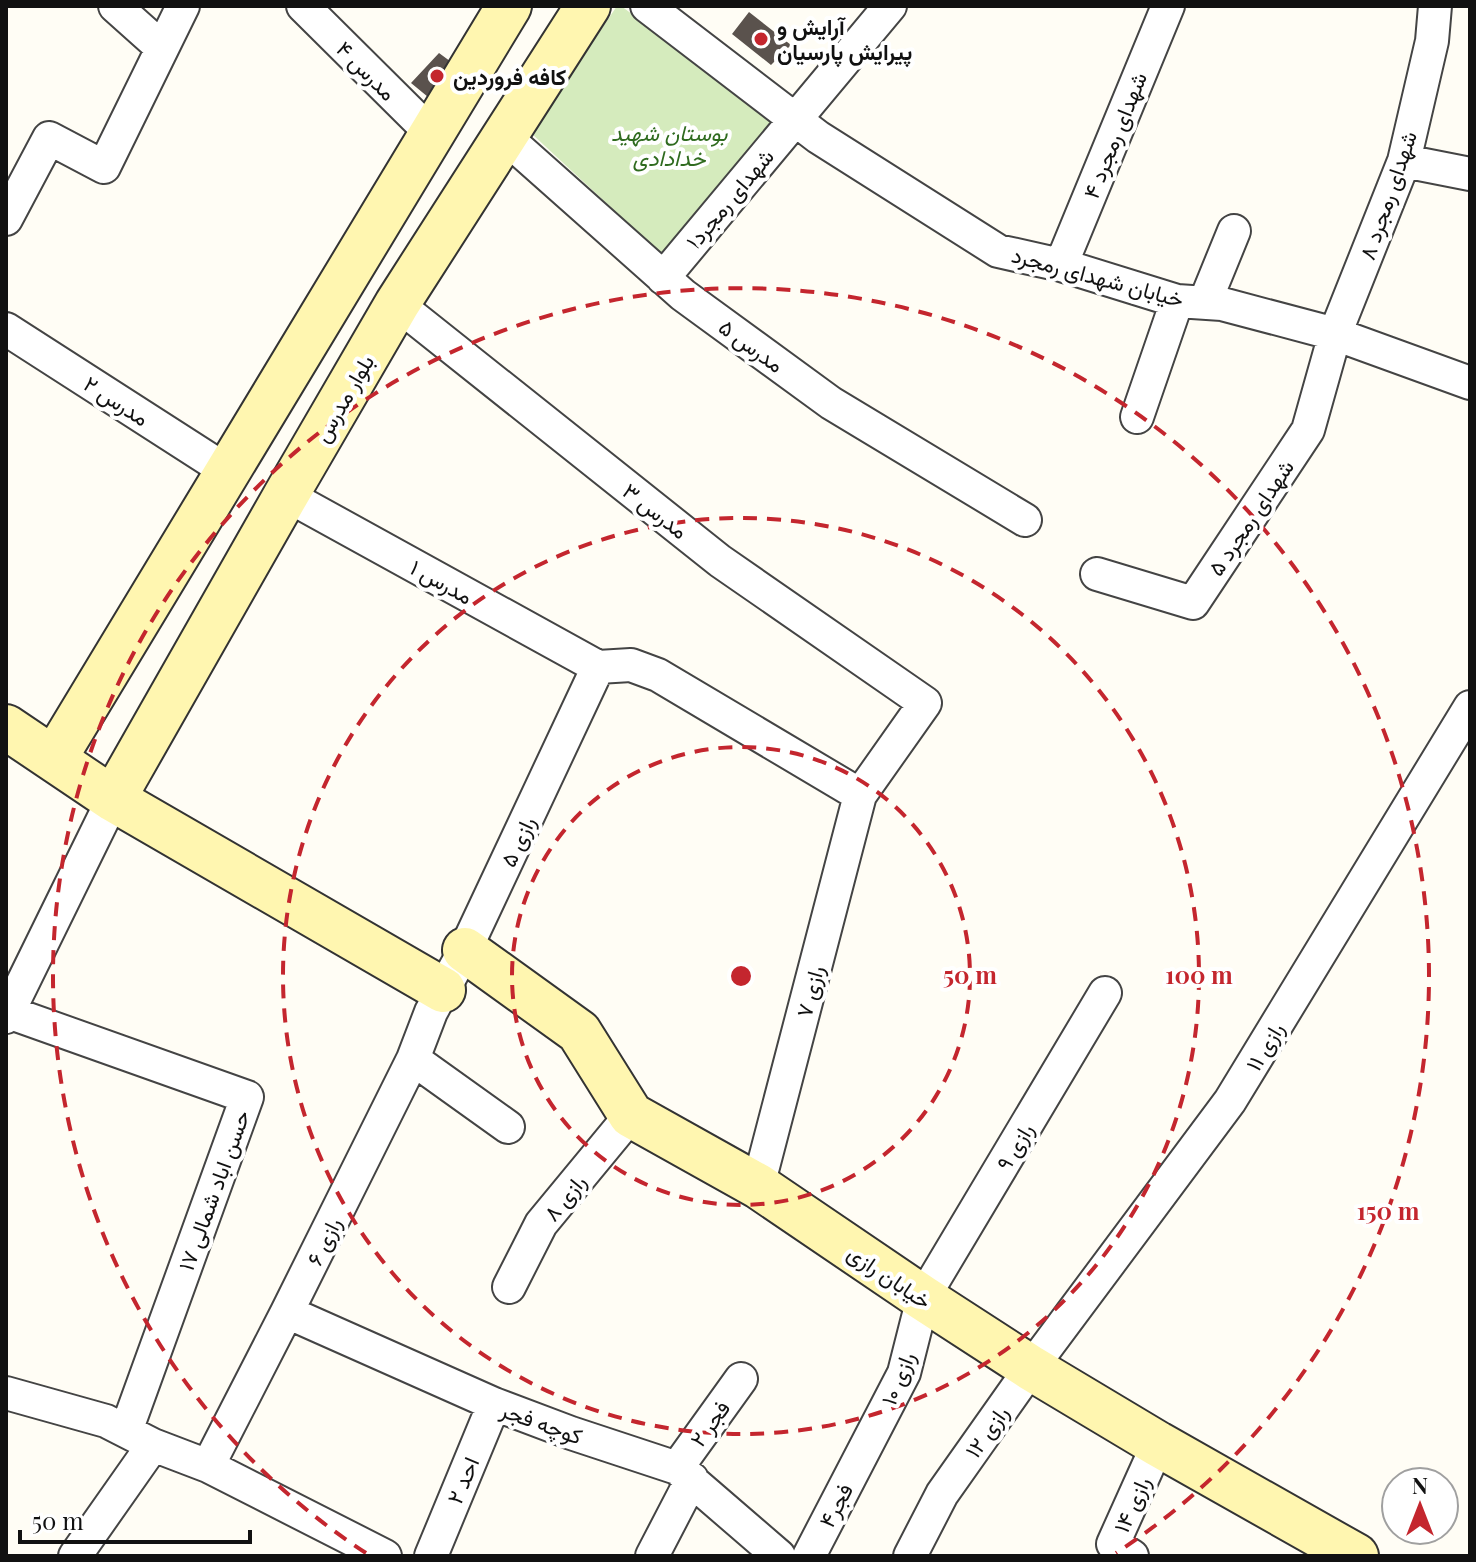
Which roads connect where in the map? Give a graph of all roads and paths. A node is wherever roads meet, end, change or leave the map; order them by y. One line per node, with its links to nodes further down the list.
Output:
1 (115, 6): 10 (street)
2 (183, 6): 10 (street)
3 (303, 6): 12 (street, مدرس ۴)
4 (509, 6): 12 (street)
5 (588, 6): 13 (street, بلوار مدرس)
6 (647, 6): 11 (street, خیابان شهدای رمجرد)
7 (890, 6): 11 (street, شهدای رمجرد۱)
8 (1168, 6): 18 (street, شهدای رمجرد ۴)
9 (1435, 6): 14 (street, شهدای رمجرد ۸)
10 (162, 48): 16 (street)
11 (795, 119): 18 (street, خیابان شهدای رمجرد); 19 (street, شهدای رمجرد۱)
12 (432, 134): 26 (street)
13 (504, 136): 19 (street, مدرس ۵); 21 (street, بلوار مدرس)
14 (1404, 161): 15 (street); 23 (street, شهدای رمجرد ۸)
15 (1470, 174)
16 (6, 219)
17 (1234, 231): 20 (street)
18 (1061, 265): 20 (street, خیابان شهدای رمجرد)
19 (663, 278): 28 (street, مدرس ۵)
20 (1191, 301): 23 (street, خیابان شهدای رمجرد); 25 (street)
21 (397, 304): 27 (street, بلوار مدرس); 34 (street, مدرس ۳)
22 (6, 329): 26 (street, مدرس ۲)
23 (1335, 334): 24 (street, خیابان شهدای رمجرد); 29 (street, شهدای رمجرد ۵)
24 (1470, 383)
25 (1137, 417)
26 (227, 471): 33 (street)
27 (286, 495): 30 (street, مدرس ۱); 35 (street, بلوار مدرس)
28 (1025, 520)
29 (1097, 574)
30 (598, 667): 34 (street); 36 (street, رازی ۵)
31 (1470, 707): 47 (street, رازی ۱۱)
32 (6, 727): 33 (street)
33 (54, 759): 35 (street)
34 (860, 795): 43 (street, رازی ۷)
35 (113, 799): 38 (street); 39 (street)
36 (465, 950): 38 (street, رازی ۵); 41 (street, خیابان رازی)
37 (1105, 993): 45 (street, رازی ۹)
38 (437, 1001): 40 (street, رازی ۶)
39 (7, 1015): 51 (street, حسن اباد شمالی ۱۷)
40 (413, 1059): 42 (street); 46 (street, رازی ۶)
41 (631, 1115): 43 (street, خیابان رازی); 44 (street, رازی ۸)
42 (508, 1127)
43 (758, 1186): 45 (street, خیابان رازی)
44 (509, 1287)
45 (923, 1298): 47 (street, خیابان رازی); 53 (street, رازی ۱۰)
46 (287, 1312): 50 (street, کوچه فجر); 54 (street, رازی ۶)
47 (1031, 1368): 52 (street, خیابان رازی); 63 (street, رازی ۱۲)
48 (741, 1379): 55 (street, فجر ۲)
49 (6, 1393): 51 (street)
50 (494, 1404): 55 (street, کوچه فجر); 59 (street, احد ۲)
51 (139, 1438): 54 (street); 57 (street)
52 (1158, 1444): 64 (street, رازی ۱۴); 65 (street, خیابان رازی)
53 (862, 1455): 62 (street, فجر۴)
54 (208, 1466): 58 (street)
55 (684, 1474): 56 (street, کوچه فجر); 60 (street, فجر ۲)
56 (749, 1545): 61 (street, کوچه فجر)
57 (75, 1556)
58 (385, 1556)
59 (431, 1556)
60 (652, 1556)
61 (779, 1556)
62 (809, 1556)
63 (910, 1556)
64 (1132, 1556)
65 (1356, 1556)

